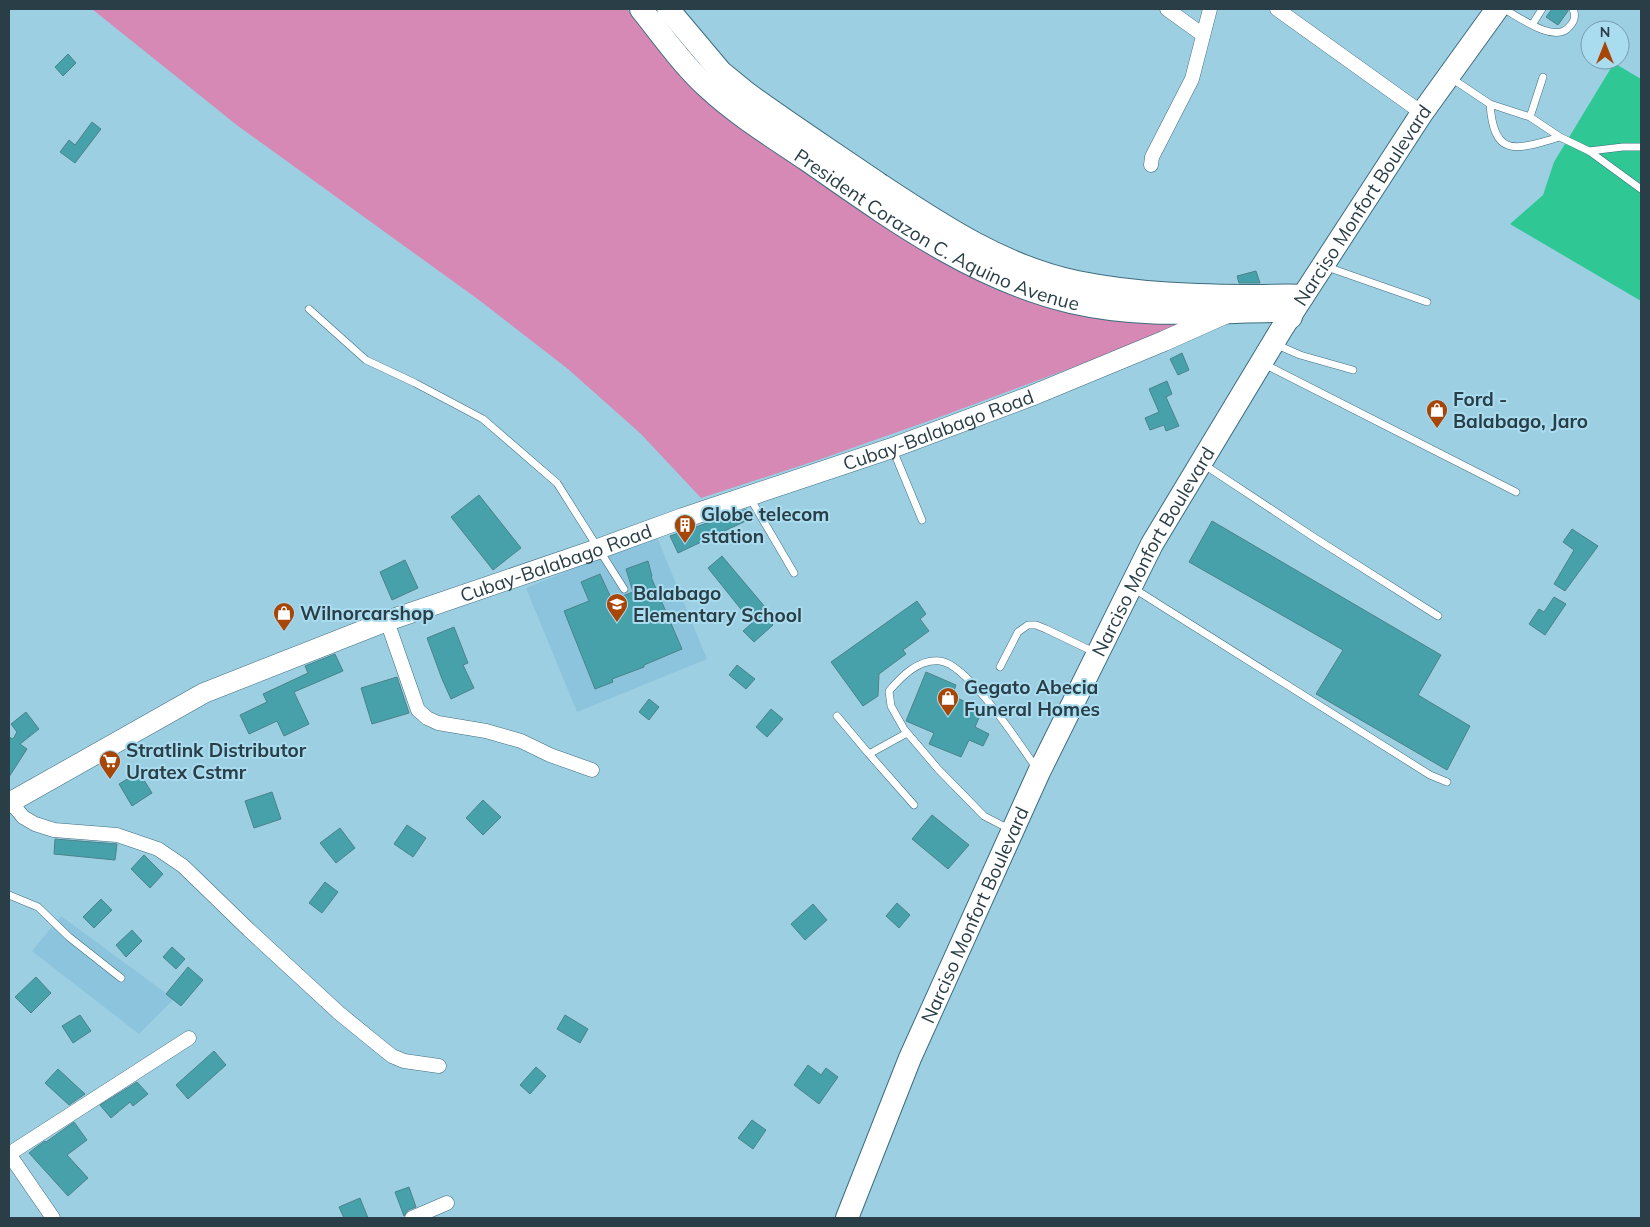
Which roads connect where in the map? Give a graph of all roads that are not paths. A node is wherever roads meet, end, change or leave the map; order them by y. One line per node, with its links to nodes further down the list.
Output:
1 (641, 9): 26 (main road, President Corazon C. Aquino Avenue)
2 (668, 9): 23 (main road, President Corazon C. Aquino Avenue)
3 (1167, 9): 11 (street)
4 (1210, 9): 11 (street)
5 (1277, 9): 15 (street)
6 (1497, 9): 12 (main road, Narciso Monfort Boulevard)
7 (1504, 9): 10 (lane)
8 (1542, 9): 10 (lane)
9 (1573, 9): 10 (lane)
10 (1532, 25)
11 (1203, 35): 20 (street)
12 (1448, 76): 14 (lane); 15 (main road, Narciso Monfort Boulevard)
13 (1543, 76): 16 (lane)
14 (1490, 104): 16 (lane); 17 (lane)
15 (1422, 113): 22 (main road, Narciso Monfort Boulevard)
16 (1530, 117): 17 (lane)
17 (1560, 137): 19 (lane)
18 (1641, 147): 19 (lane)
19 (1589, 151): 21 (lane)
20 (1151, 165)
21 (1641, 188)
22 (1324, 266): 23 (main road, Narciso Monfort Boulevard); 24 (lane)
23 (1303, 296): 27 (main road, Narciso Monfort Boulevard)
24 (1427, 302)
25 (309, 309): 36 (lane)
26 (1229, 312): 27 (main road, President Corazon C. Aquino Avenue); 31 (main road, Cubay-Balabago Road)
27 (1290, 316): 28 (main road, Narciso Monfort Boulevard)
28 (1273, 343): 29 (main road, Narciso Monfort Boulevard); 30 (lane)
29 (1261, 362): 32 (main road, Narciso Monfort Boulevard); 33 (lane)
30 (1353, 370)
31 (892, 448): 34 (main road, Cubay-Balabago Road); 35 (lane)
32 (1201, 462): 38 (main road, Narciso Monfort Boulevard); 40 (lane)
33 (1516, 492)
34 (749, 496): 36 (main road, Cubay-Balabago Road); 37 (lane)
35 (922, 520)
36 (598, 549): 39 (lane); 41 (main road, Cubay-Balabago Road)
37 (794, 573)
38 (1131, 587): 42 (main road, Narciso Monfort Boulevard); 49 (lane)
39 (624, 589)
40 (1438, 616)
41 (387, 621): 47 (street); 50 (main road, Cubay-Balabago Road)
42 (1098, 654): 43 (lane); 48 (main road, Narciso Monfort Boulevard)
43 (1000, 667)
44 (837, 716): 46 (lane)
45 (907, 733): 46 (lane); 48 (lane); 52 (lane)
46 (870, 754): 51 (lane)
47 (592, 770)
48 (1039, 772): 52 (main road, Narciso Monfort Boulevard)
49 (1447, 782)
50 (9, 802): 56 (street)
51 (914, 805)
52 (1013, 832): 61 (main road, Narciso Monfort Boulevard)
53 (9, 895): 54 (lane)
54 (121, 978)
55 (189, 1038): 57 (street)
56 (439, 1066)
57 (9, 1154): 59 (street)
58 (448, 1204): 60 (street)
59 (54, 1218)
60 (412, 1218)
61 (847, 1218)

